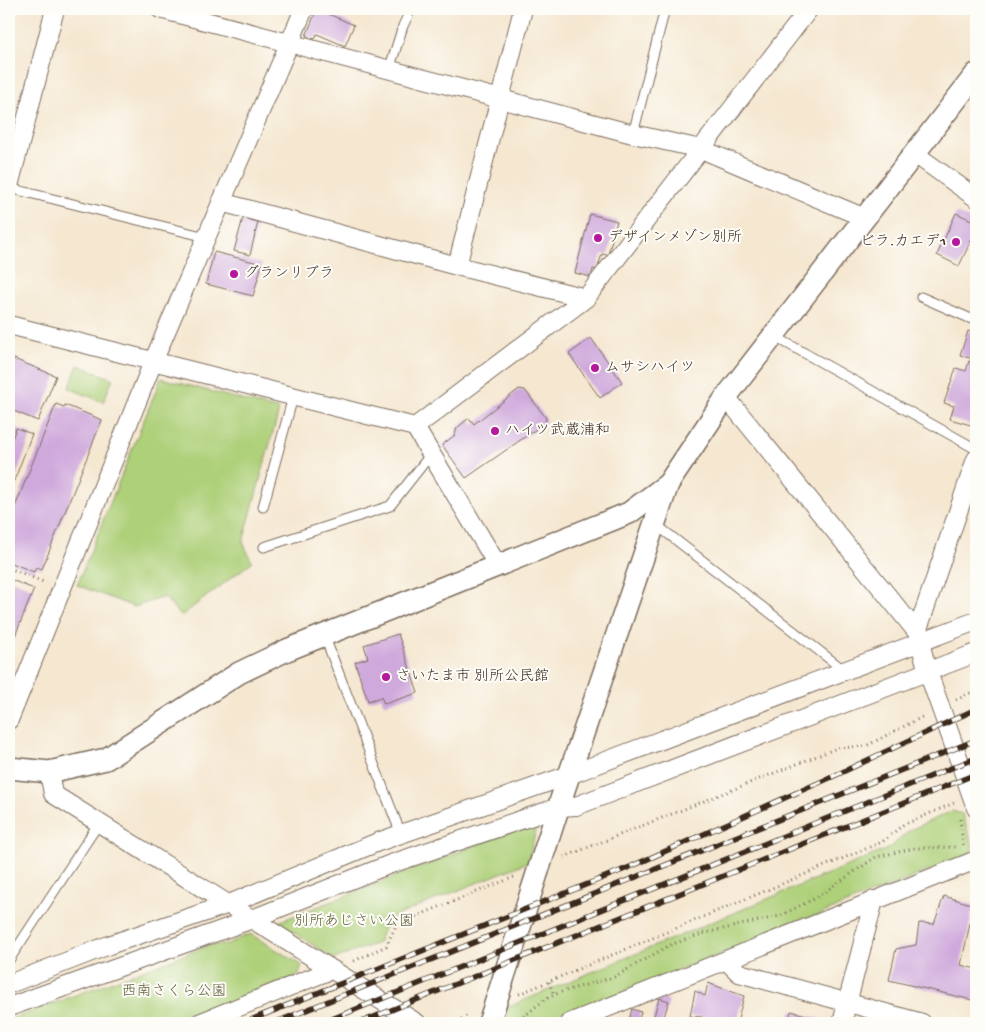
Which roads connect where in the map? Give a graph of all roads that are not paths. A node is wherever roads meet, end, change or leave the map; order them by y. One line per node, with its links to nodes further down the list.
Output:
1 (55, 9): 15 (street)
2 (160, 9): 8 (street)
3 (304, 9): 8 (street)
4 (411, 9): 9 (lane)
5 (523, 9): 11 (street)
6 (665, 9): 12 (lane)
7 (809, 9): 13 (street)
8 (289, 43): 9 (street); 17 (street)
9 (389, 70): 11 (street)
10 (976, 74): 14 (street)
11 (500, 99): 12 (street); 20 (street)
12 (633, 134): 13 (street)
13 (701, 149): 18 (street); 22 (street)
14 (915, 154): 16 (street); 18 (street)
15 (9, 187): 19 (lane)
16 (976, 198)
17 (221, 202): 19 (street); 20 (street)
18 (865, 218): 25 (street)
19 (206, 237): 26 (street)
20 (457, 266): 22 (street)
21 (921, 297): 23 (lane)
22 (586, 298): 29 (street)
23 (976, 321)
24 (9, 324): 26 (street)
25 (772, 335): 28 (street); 30 (lane)
26 (153, 362): 27 (street); 44 (street)
27 (293, 397): 29 (street); 34 (lane)
28 (726, 397): 33 (street); 40 (street)
29 (416, 427): 31 (street)
30 (976, 449)
31 (431, 454): 36 (lane); 37 (street)
32 (976, 459): 40 (street)
33 (668, 484): 35 (street); 37 (street)
34 (263, 507)
35 (654, 523): 42 (lane); 47 (street)
36 (264, 547)
37 (498, 566): 39 (street)
38 (976, 621): 40 (street)
39 (324, 635): 46 (street); 51 (lane)
40 (919, 638): 42 (street); 43 (street)
41 (976, 654): 43 (street)
42 (845, 671): 47 (street)
43 (928, 672): 48 (street); 49 (street)
44 (9, 720)
45 (9, 768): 46 (street)
46 (49, 772): 50 (street)
47 (569, 775): 48 (street); 51 (street)
48 (559, 807): 55 (street); 62 (street)
49 (976, 808)
50 (99, 823): 54 (street); 56 (lane)
51 (400, 834): 54 (street)
52 (974, 863): 53 (street)
53 (874, 900): 57 (street); 60 (street)
54 (229, 904): 55 (street); 59 (street)
55 (252, 919): 58 (street); 61 (street)
56 (9, 960)
57 (728, 961): 60 (street); 65 (street)
58 (331, 970): 63 (street); 64 (street)
59 (9, 984)
60 (847, 1003): 66 (street); 67 (street)
61 (9, 1006)
62 (486, 1014)
63 (200, 1023)
64 (417, 1023)
65 (569, 1023)
66 (842, 1023)
67 (922, 1023)

